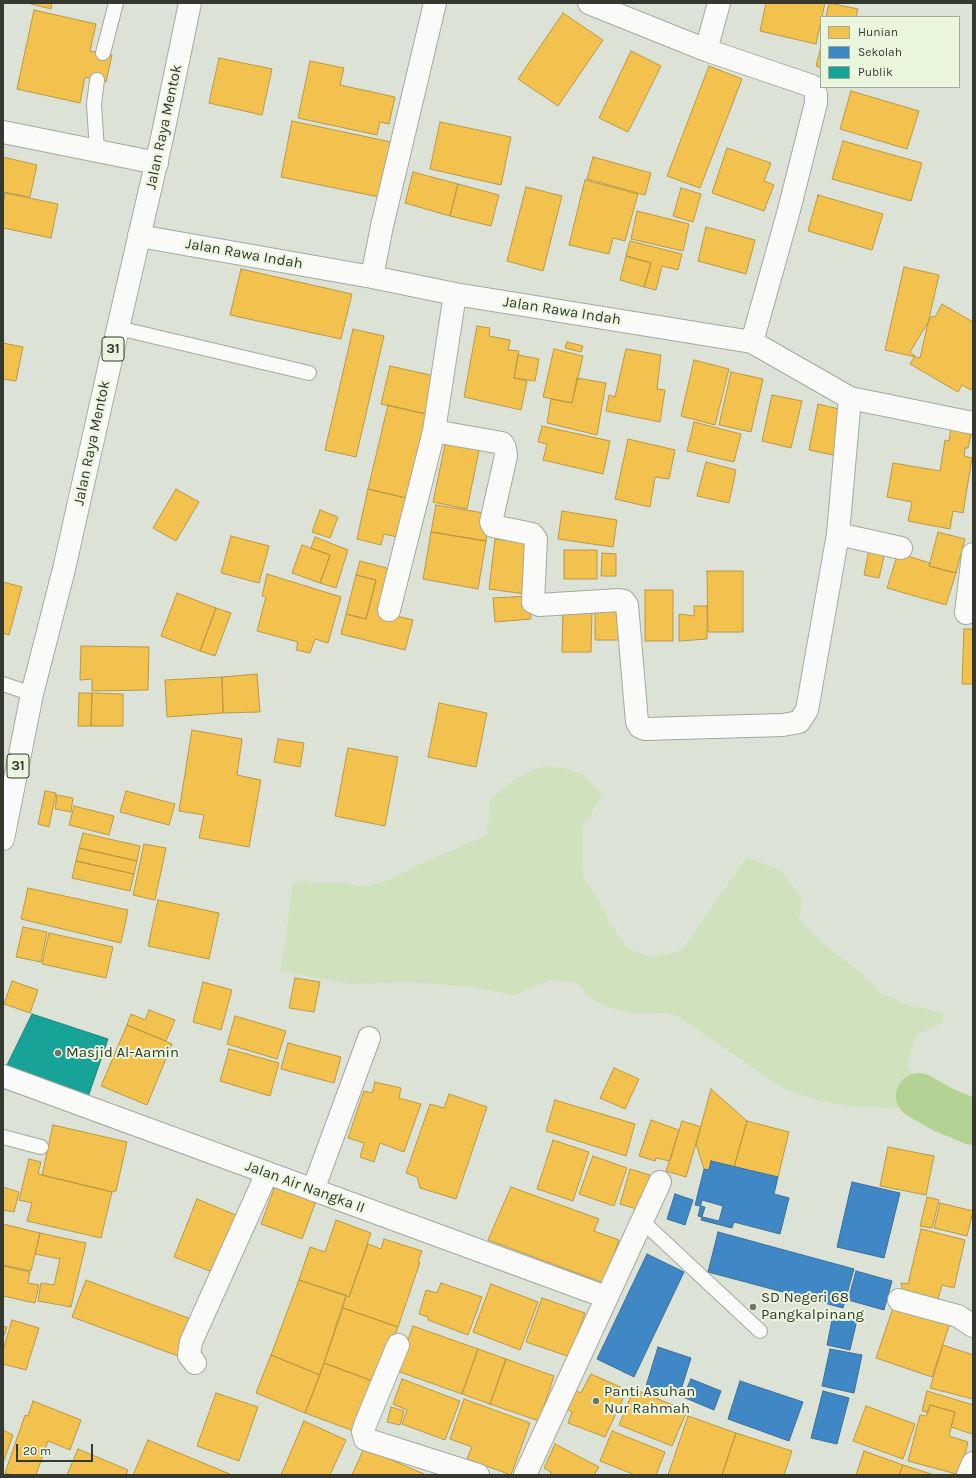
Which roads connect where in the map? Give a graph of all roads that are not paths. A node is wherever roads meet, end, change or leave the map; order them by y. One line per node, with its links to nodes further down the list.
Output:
1 (116, 3): 7 (lane)
2 (190, 3): 11 (main road, Jalan Raya Mentok / 31)
3 (435, 3): 13 (main road)
4 (589, 3): 6 (main road)
5 (719, 3): 6 (main road)
6 (706, 50): 16 (main road)
7 (103, 53)
8 (98, 80): 10 (lane)
9 (3, 132): 10 (main road)
10 (97, 151): 11 (main road)
11 (157, 163): 12 (main road, Jalan Raya Mentok / 31)
12 (139, 236): 13 (main road, Jalan Rawa Indah); 15 (main road, Jalan Raya Mentok / 31)
13 (372, 277): 14 (main road, Jalan Rawa Indah)
14 (455, 294): 16 (main road, Jalan Rawa Indah); 20 (main road)
15 (118, 328): 17 (lane); 27 (main road, Jalan Raya Mentok / 31)
16 (752, 342): 18 (main road, Jalan Rawa Indah)
17 (309, 373)
18 (850, 398): 19 (main road, Jalan Rawa Indah); 21 (main road)
19 (973, 423)
20 (434, 431): 21 (main road); 24 (main road)
21 (838, 534): 22 (main road)
22 (901, 548)
23 (973, 554): 25 (main road)
24 (388, 610)
25 (966, 613)
26 (3, 684): 27 (lane)
27 (32, 694): 28 (main road, 31)
28 (6, 810): 29 (main road, 31)
29 (3, 839)
30 (369, 1038): 36 (main road)
31 (3, 1076): 34 (main road, Jalan Air Nangka II)
32 (3, 1137): 33 (lane)
33 (41, 1147)
34 (267, 1173): 36 (main road, Jalan Air Nangka II); 43 (main road)
35 (660, 1182): 37 (main road)
36 (313, 1190): 38 (main road, Jalan Air Nangka II)
37 (642, 1221): 38 (main road); 41 (lane)
38 (606, 1297): 46 (main road)
39 (899, 1300): 40 (main road)
40 (973, 1326)
41 (760, 1331)
42 (398, 1345): 45 (main road)
43 (195, 1363)
44 (973, 1463): 47 (main road)
45 (478, 1475)
46 (525, 1475)
47 (968, 1475)

